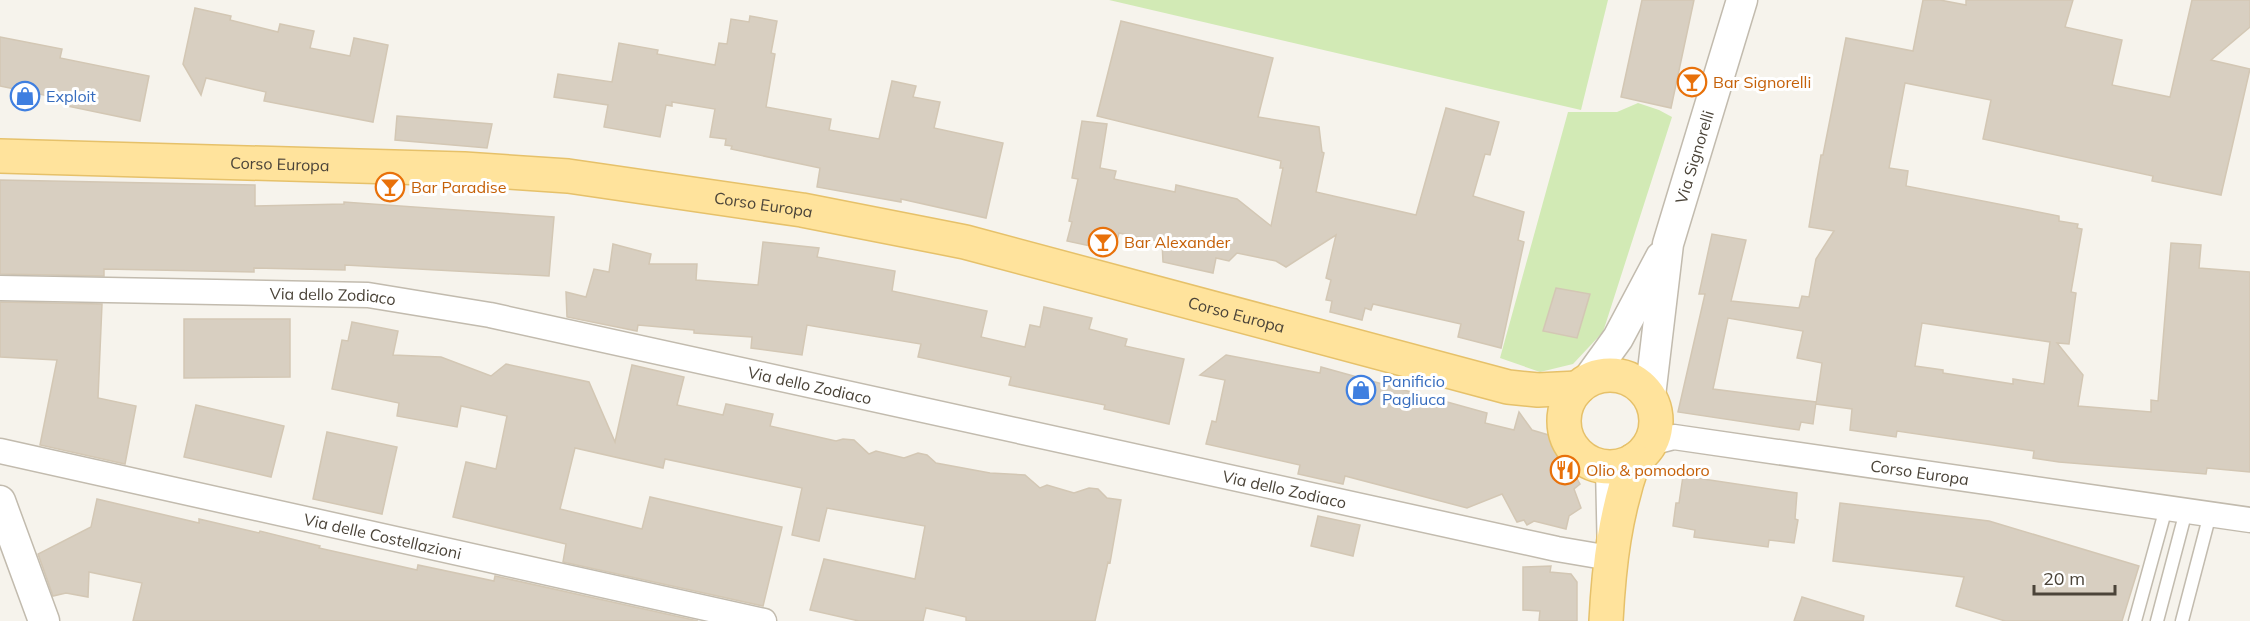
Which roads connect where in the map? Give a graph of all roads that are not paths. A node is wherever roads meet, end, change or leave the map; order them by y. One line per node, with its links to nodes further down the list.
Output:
1 (1742, 0): 3 (street, Via Signorelli)
2 (0, 156): 6 (main road, Corso Europa)
3 (1668, 244): 5 (street, Via Signorelli); 8 (street, Via Signorelli)
4 (0, 288): 14 (street, Via dello Zodiaco)
5 (1582, 384): 6 (main road, Corso Europa); 7 (main road); 8 (main road)
6 (1509, 387): 7 (main road, Corso Europa)
7 (1565, 422): 8 (main road)
8 (1645, 437): 11 (street, Corso Europa); 14 (main road)
9 (0, 451): 16 (street, Via delle Costellazioni)
10 (0, 501): 15 (street)
11 (2176, 509): 12 (street, Corso Europa); 18 (lane); 19 (lane)
12 (2210, 514): 13 (street, Corso Europa); 20 (lane)
13 (2250, 520)
14 (1610, 558): 17 (main road)
15 (44, 621)
16 (764, 621)
17 (1606, 621)
18 (2135, 621)
19 (2157, 621)
20 (2182, 621)

